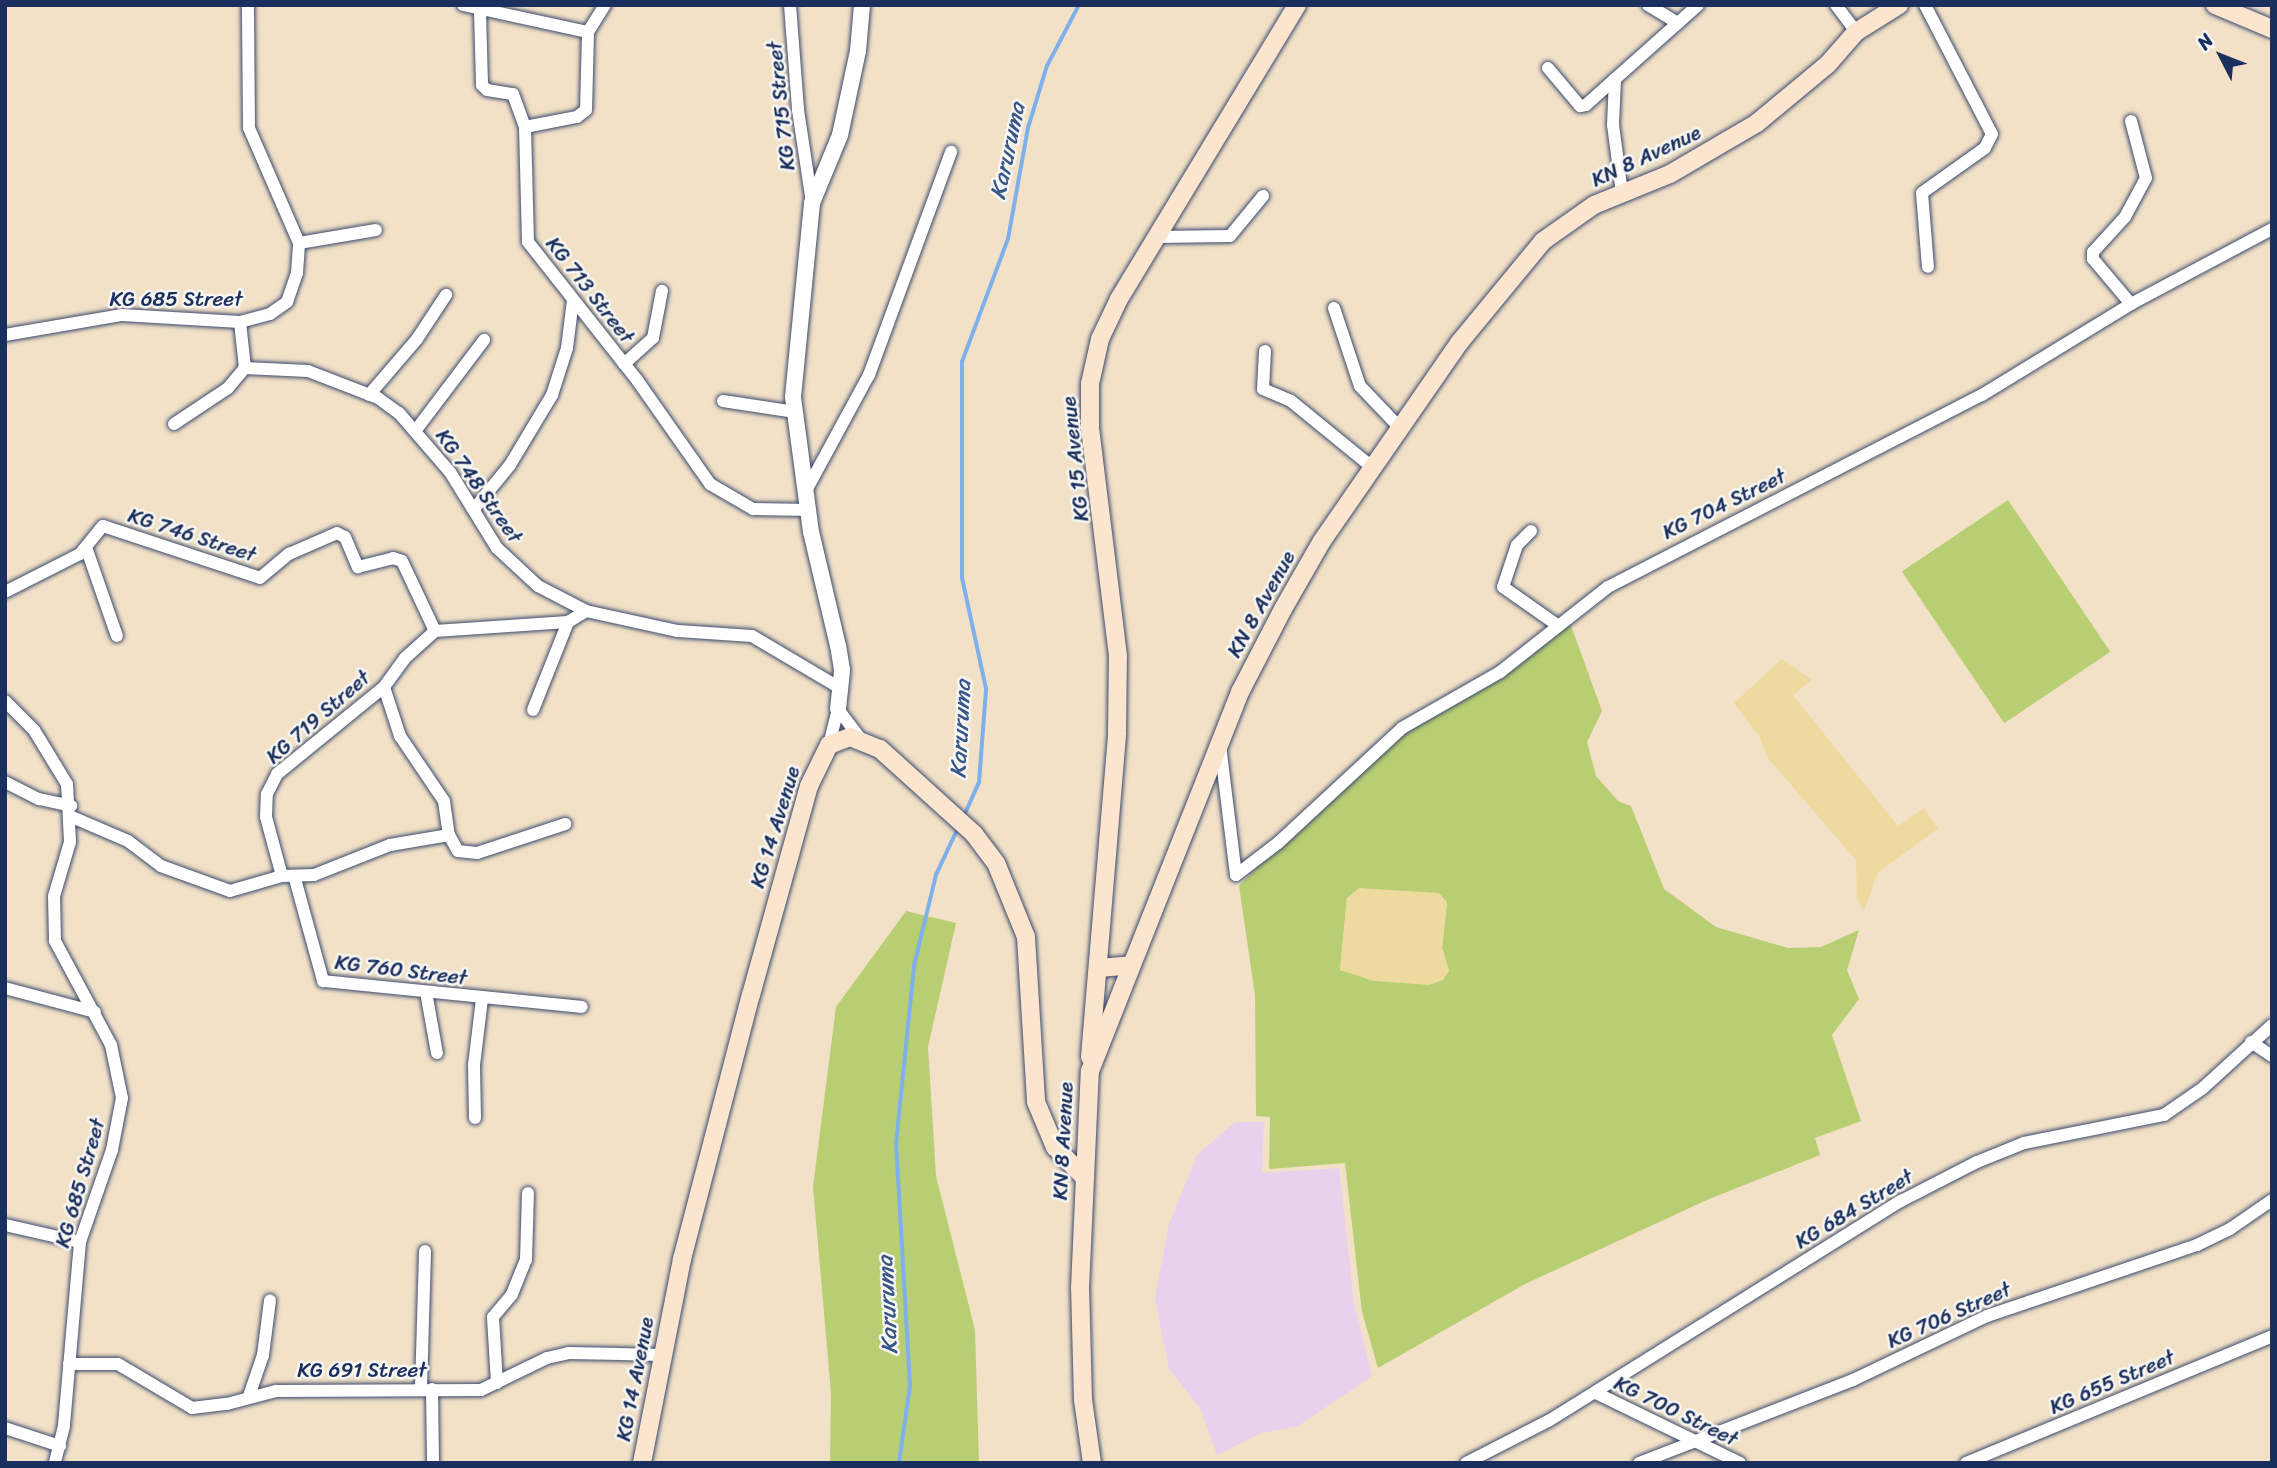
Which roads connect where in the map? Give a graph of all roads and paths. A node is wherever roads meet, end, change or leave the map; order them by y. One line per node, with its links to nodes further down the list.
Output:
1 (248, 5): 30 (street, KG 685 Street)
2 (463, 5): 14 (street)
3 (605, 5): 18 (street)
4 (790, 5): 26 (street, KG 715 Street)
5 (862, 5): 26 (street)
6 (1297, 5): 29 (main road, KG 15 Avenue)
7 (1648, 5): 15 (street)
8 (1698, 5): 15 (street)
9 (1836, 5): 17 (street)
10 (1899, 5): 17 (main road, KN 8 Avenue)
11 (1925, 5): 31 (street)
12 (2215, 5): 16 (main road)
13 (504, 10): 14 (street); 18 (street)
14 (480, 12): 22 (street, KG 713 Street)
15 (1678, 23): 20 (street)
16 (2272, 29)
17 (1856, 32): 24 (main road, KN 8 Avenue)
18 (588, 33): 22 (street)
19 (1548, 68): 20 (street)
20 (1615, 79): 24 (street)
21 (2131, 121): 35 (street)
22 (525, 127): 34 (street, KG 713 Street)
23 (951, 152): 50 (street)
24 (1622, 193): 47 (main road, KN 8 Avenue)
25 (1263, 196): 29 (street)
26 (812, 203): 45 (street)
27 (2272, 229): 35 (street, KG 704 Street)
28 (376, 230): 30 (street)
29 (1156, 237): 75 (main road, KG 15 Avenue)
30 (299, 243): 37 (street, KG 685 Street)
31 (1928, 267)
32 (662, 292): 41 (street)
33 (446, 295): 43 (street)
34 (573, 300): 41 (street, KG 713 Street); 51 (street)
35 (2131, 304): 58 (street, KG 704 Street)
36 (1334, 308): 47 (street)
37 (240, 322): 38 (street, KG 685 Street); 42 (street)
38 (5, 335)
39 (484, 340): 48 (street)
40 (1265, 351): 49 (street)
41 (624, 364): 52 (street, KG 713 Street)
42 (246, 368): 43 (street, KG 748 Street); 46 (street)
43 (369, 395): 48 (street, KG 748 Street)
44 (723, 401): 45 (street)
45 (795, 412): 50 (street)
46 (174, 424)
47 (1400, 428): 49 (main road, KN 8 Avenue)
48 (416, 430): 51 (street, KG 748 Street)
49 (1372, 467): 67 (main road, KN 8 Avenue)
50 (807, 489): 52 (street)
51 (474, 509): 56 (street, KG 748 Street)
52 (809, 510): 62 (street)
53 (1531, 531): 58 (street)
54 (87, 550): 55 (street, KG 746 Street); 59 (street, KG 746 Street); 60 (street)
55 (5, 592)
56 (586, 611): 57 (street); 62 (street, KG 748 Street)
57 (568, 622): 59 (street); 65 (street)
58 (1557, 625): 67 (street, KG 704 Street)
59 (435, 631): 61 (street, KG 719 Street)
60 (117, 636)
61 (384, 687): 72 (street); 73 (street, KG 719 Street)
62 (840, 688): 64 (street)
63 (5, 701): 70 (street, KG 685 Street)
64 (838, 709): 66 (street); 68 (street)
65 (533, 710)
66 (861, 739): 68 (main road); 91 (main road)
67 (1220, 743): 76 (main road, KN 8 Avenue)
68 (829, 745): 99 (main road, KG 14 Avenue)
69 (5, 782): 70 (street)
70 (72, 811): 73 (street); 83 (street, KG 685 Street)
71 (565, 824): 72 (street)
72 (449, 835): 74 (street)
73 (282, 877): 74 (street)
74 (295, 879): 80 (street, KG 760 Street)
75 (1097, 964): 76 (main road); 78 (main road, KG 15 Avenue); 79 (main road)
76 (1131, 965): 79 (main road, KN 8 Avenue)
77 (5, 989): 83 (street)
78 (1093, 991): 84 (main road); 89 (main road, KG 15 Avenue)
79 (1122, 991): 84 (main road, KN 8 Avenue)
80 (425, 992): 81 (street, KG 760 Street); 87 (street)
81 (482, 999): 82 (street, KG 760 Street); 90 (street)
82 (582, 1007)
83 (95, 1012): 95 (street, KG 685 Street)
84 (1114, 1012): 89 (main road, KN 8 Avenue)
85 (2272, 1025): 86 (street, KG 684 Street)
86 (2251, 1042): 88 (street); 103 (street, KG 684 Street)
87 (437, 1053)
88 (2272, 1056)
89 (1090, 1071): 91 (main road, KN 8 Avenue)
90 (475, 1118)
91 (1083, 1176): 111 (main road, KN 8 Avenue)
92 (528, 1193): 101 (street)
93 (2272, 1200): 106 (street, KG 706 Street)
94 (5, 1225): 95 (street)
95 (80, 1241): 100 (street, KG 685 Street)
96 (425, 1251): 102 (street)
97 (270, 1300): 104 (street)
98 (2272, 1336): 115 (street, KG 655 Street)
99 (662, 1355): 101 (street, KG 691 Street); 110 (main road, KG 14 Avenue)
100 (69, 1364): 104 (street, KG 691 Street); 107 (street, KG 685 Street)
101 (497, 1383): 102 (street, KG 691 Street)
102 (426, 1388): 104 (street, KG 691 Street); 109 (street)
103 (1596, 1393): 106 (street, KG 700 Street); 112 (street, KG 684 Street)
104 (249, 1396)
105 (5, 1428): 107 (street)
106 (1694, 1440): 113 (street, KG 706 Street); 114 (street, KG 700 Street)
107 (60, 1446): 108 (street, KG 685 Street)
108 (55, 1463)
109 (433, 1463)
110 (642, 1463)
111 (1092, 1463)
112 (1466, 1463)
113 (1639, 1463)
114 (1740, 1463)
115 (1966, 1463)

